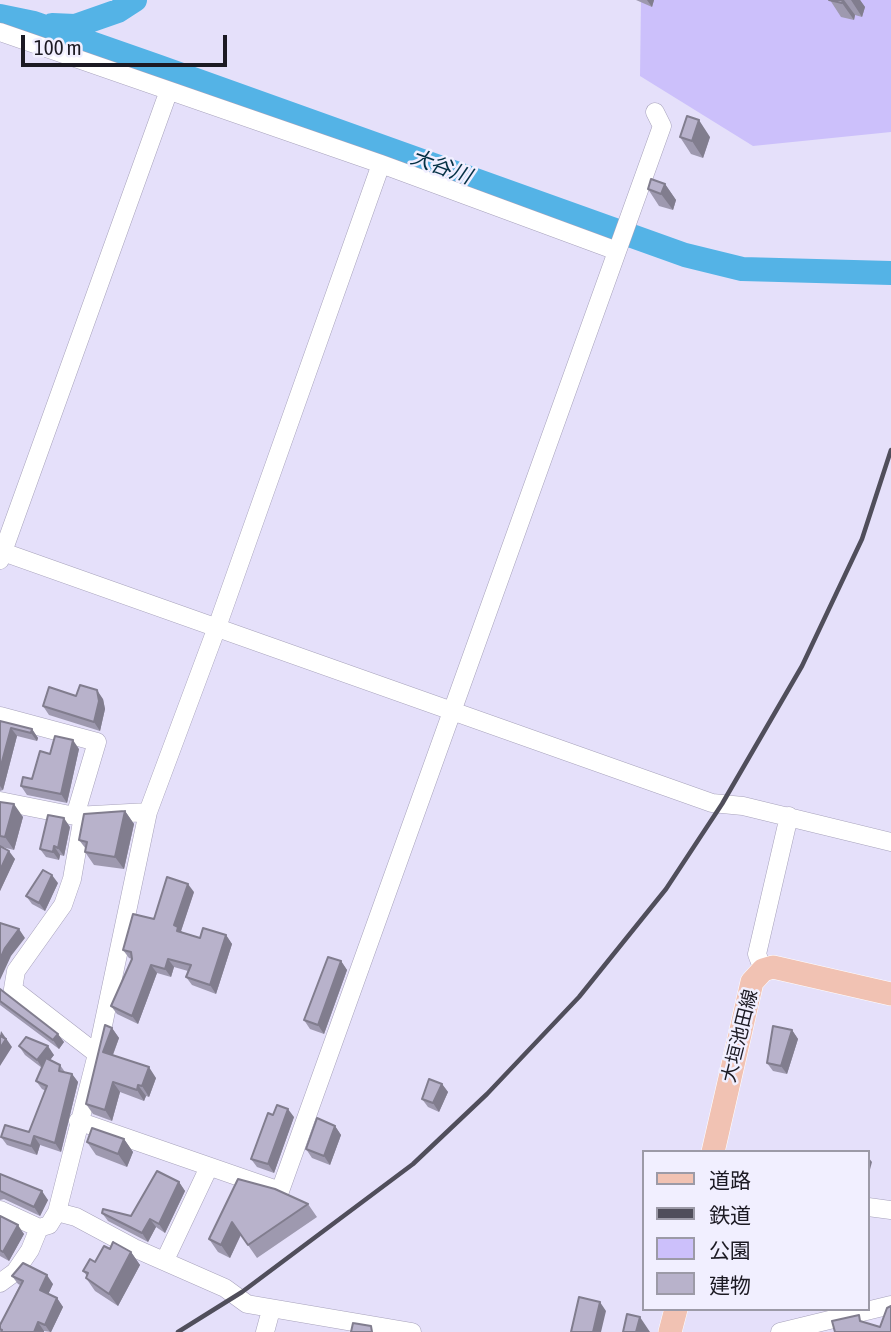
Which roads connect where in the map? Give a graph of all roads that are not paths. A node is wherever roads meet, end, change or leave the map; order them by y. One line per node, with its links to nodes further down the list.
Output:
1 (0, 32): 2 (street)
2 (167, 93): 4 (street); 6 (street)
3 (655, 112): 5 (street)
4 (381, 164): 5 (street); 7 (street)
5 (618, 248): 8 (street)
6 (1, 554): 7 (street)
7 (217, 627): 8 (street); 11 (street)
8 (453, 709): 13 (street); 21 (street)
9 (0, 716): 12 (street)
10 (0, 801): 12 (street)
11 (148, 812): 12 (street); 18 (street)
12 (79, 816): 15 (street)
13 (789, 816): 14 (street); 16 (street)
14 (891, 842)
15 (8, 968): 18 (street)
16 (762, 970): 17 (main road, 大垣池田線); 20 (main road, 大垣池田線)
17 (891, 994)
18 (97, 1054): 19 (street)
19 (78, 1121): 21 (street); 25 (street)
20 (713, 1150)
21 (209, 1167): 27 (street)
22 (870, 1207): 24 (street)
23 (0, 1210): 26 (street)
24 (891, 1210)
25 (57, 1212): 26 (street); 27 (street)
26 (39, 1228): 28 (street)
27 (165, 1260): 30 (street)
28 (0, 1283)
29 (891, 1305): 31 (street)
30 (271, 1310): 34 (street); 35 (street)
31 (870, 1310)
32 (675, 1311): 37 (main road)
33 (866, 1311): 38 (street)
34 (385, 1330): 36 (street)
35 (265, 1332)
36 (412, 1332)
37 (670, 1332)
38 (780, 1332)

